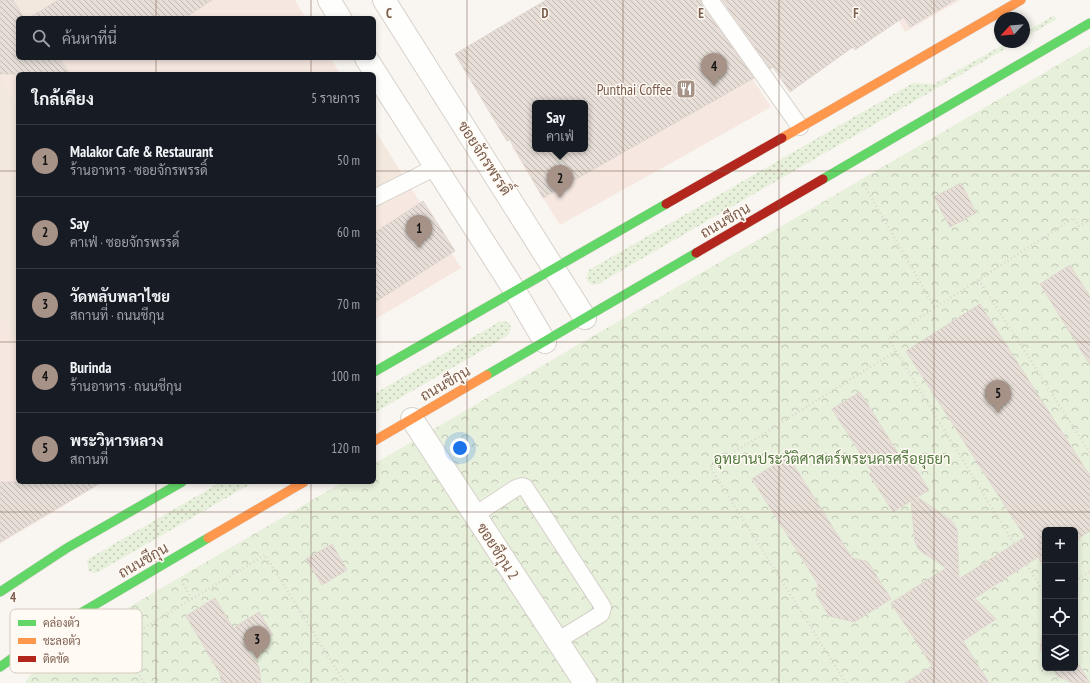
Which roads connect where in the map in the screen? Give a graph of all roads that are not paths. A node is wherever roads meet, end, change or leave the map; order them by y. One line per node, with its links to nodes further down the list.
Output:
1 (329, 0): 5 (street)
2 (384, 0): 13 (street, ซอยจักรพรรดิ์)
3 (710, 0): 10 (lane)
4 (1021, 0): 10 (main road)
5 (339, 16)
6 (1090, 23): 15 (main road, ถนนชีกุน)
7 (367, 60): 8 (street)
8 (375, 72)
9 (376, 74): 11 (street)
10 (800, 128): 13 (main road)
11 (436, 167): 12 (lane); 14 (street)
12 (376, 197)
13 (555, 268): 14 (main road); 15 (street, ซอยจักรพรรดิ์)
14 (515, 291): 16 (street); 17 (main road)
15 (585, 318): 16 (main road, ถนนชีกุน)
16 (545, 342): 18 (main road, ถนนชีกุน)
17 (376, 371)
18 (412, 419): 19 (main road, ถนนชีกุน); 22 (street, ซอยชีกุน 2)
19 (376, 440)
20 (179, 484): 23 (main road)
21 (301, 484): 24 (main road, ถนนชีกุน)
22 (475, 515): 25 (street, ซอยชีกุน 2); 25 (lane)
23 (0, 592)
24 (87, 609)
25 (557, 641): 28 (street, ซอยชีกุน 2)
26 (10, 660): 27 (main road, ถนนชีกุน)
27 (0, 667)
28 (585, 683)

